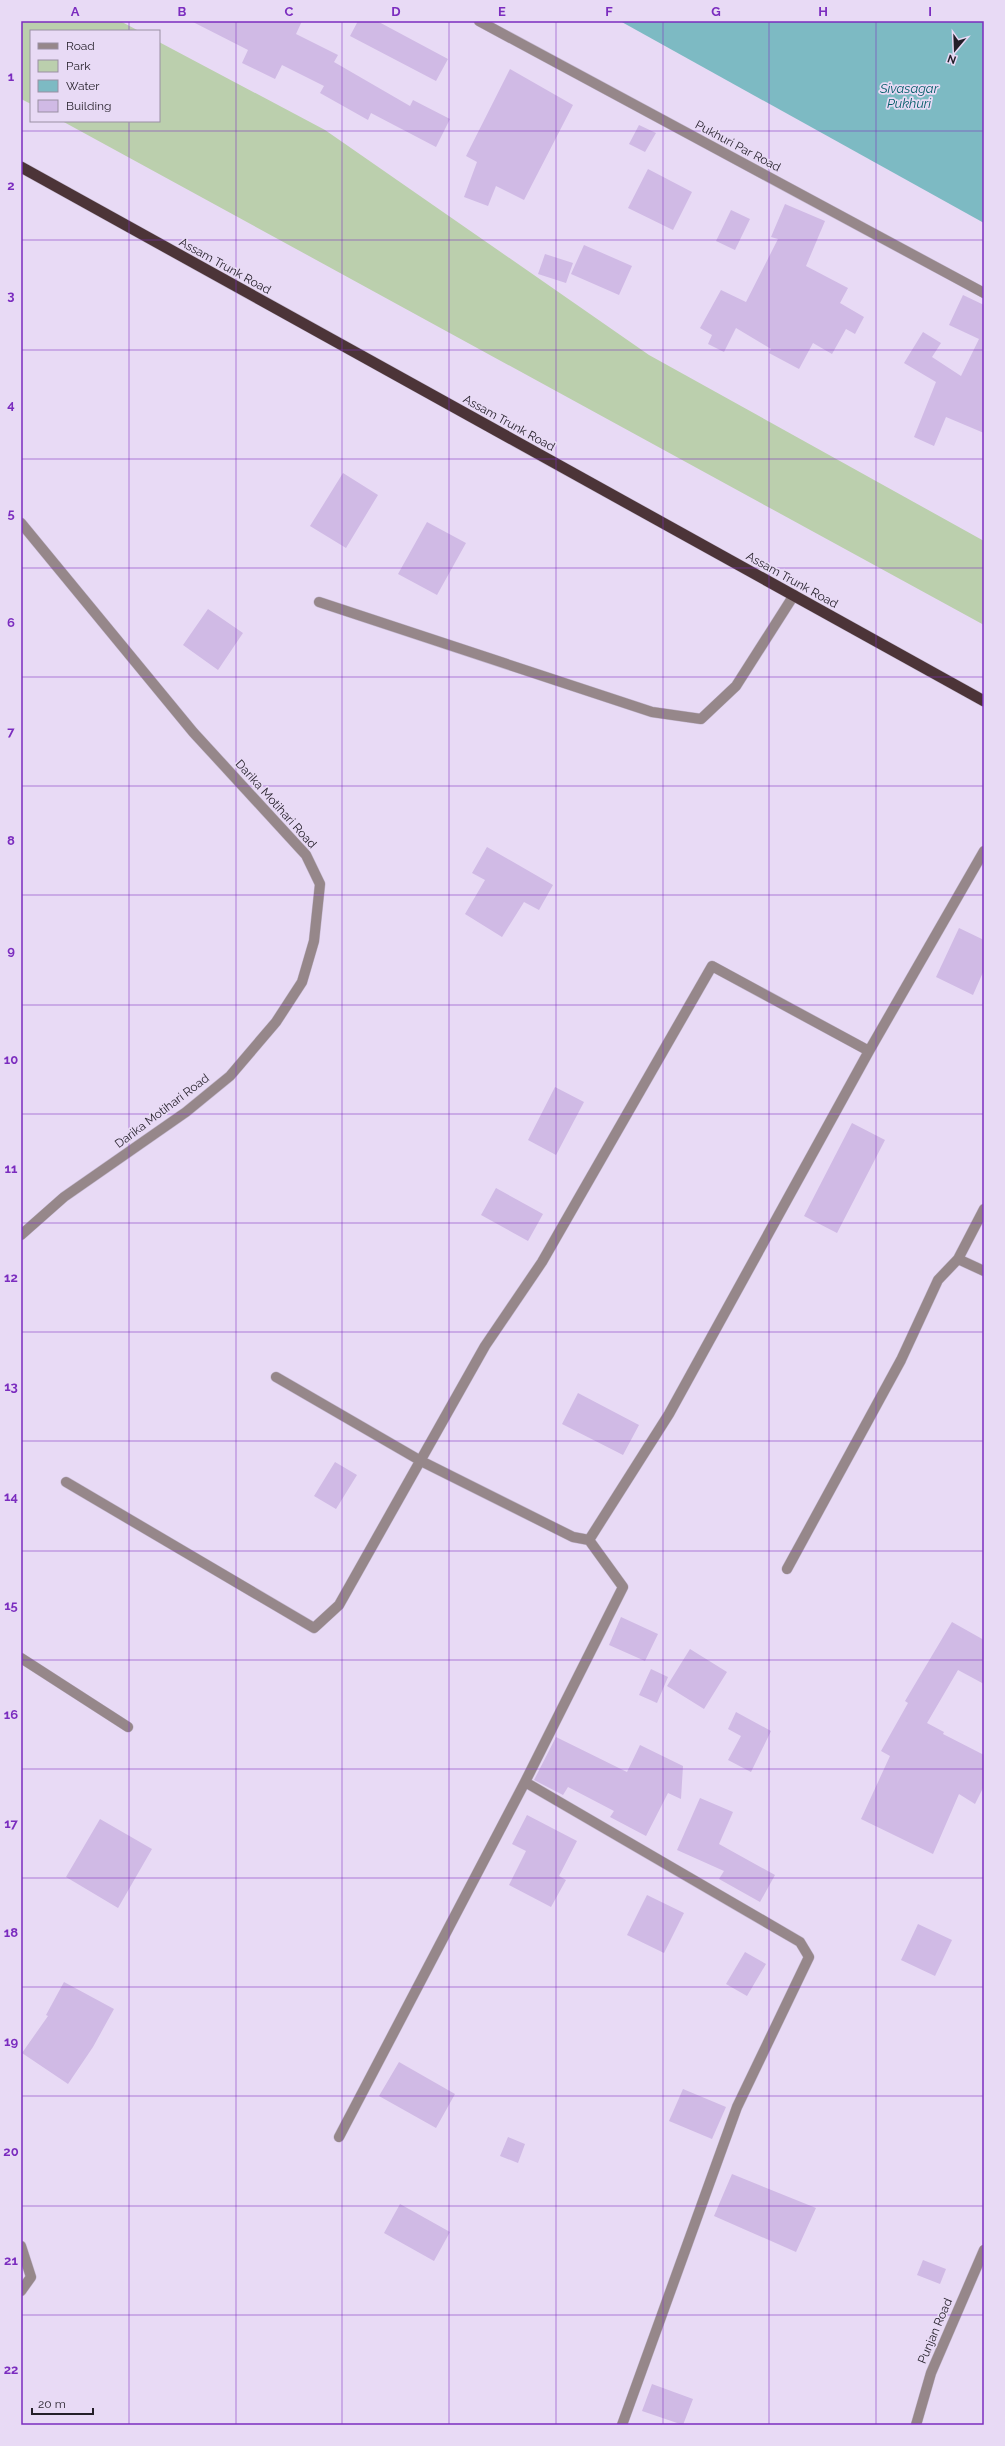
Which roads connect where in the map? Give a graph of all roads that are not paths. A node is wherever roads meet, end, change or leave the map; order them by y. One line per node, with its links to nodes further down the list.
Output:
1 (479, 21): 3 (street, Pukhuri Par Road)
2 (21, 167): 5 (highway, Assam Trunk Road)
3 (984, 293)
4 (21, 523): 11 (street, Darika Motihari Road)
5 (794, 595): 6 (street); 7 (highway, Assam Trunk Road)
6 (319, 602)
7 (984, 700)
8 (984, 851): 9 (street)
9 (869, 1051): 15 (street); 17 (street)
10 (984, 1209): 12 (street)
11 (21, 1235)
12 (958, 1259): 13 (street); 18 (street)
13 (984, 1271)
14 (276, 1376): 15 (street)
15 (421, 1461): 16 (street); 17 (street)
16 (66, 1482)
17 (589, 1540): 21 (street)
18 (788, 1569)
19 (21, 1658): 20 (street)
20 (128, 1727)
21 (525, 1782): 22 (street); 26 (street)
22 (339, 2137)
23 (21, 2246): 25 (street)
24 (984, 2250): 27 (street, Punjan Road)
25 (21, 2291)
26 (622, 2425)
27 (916, 2425)

